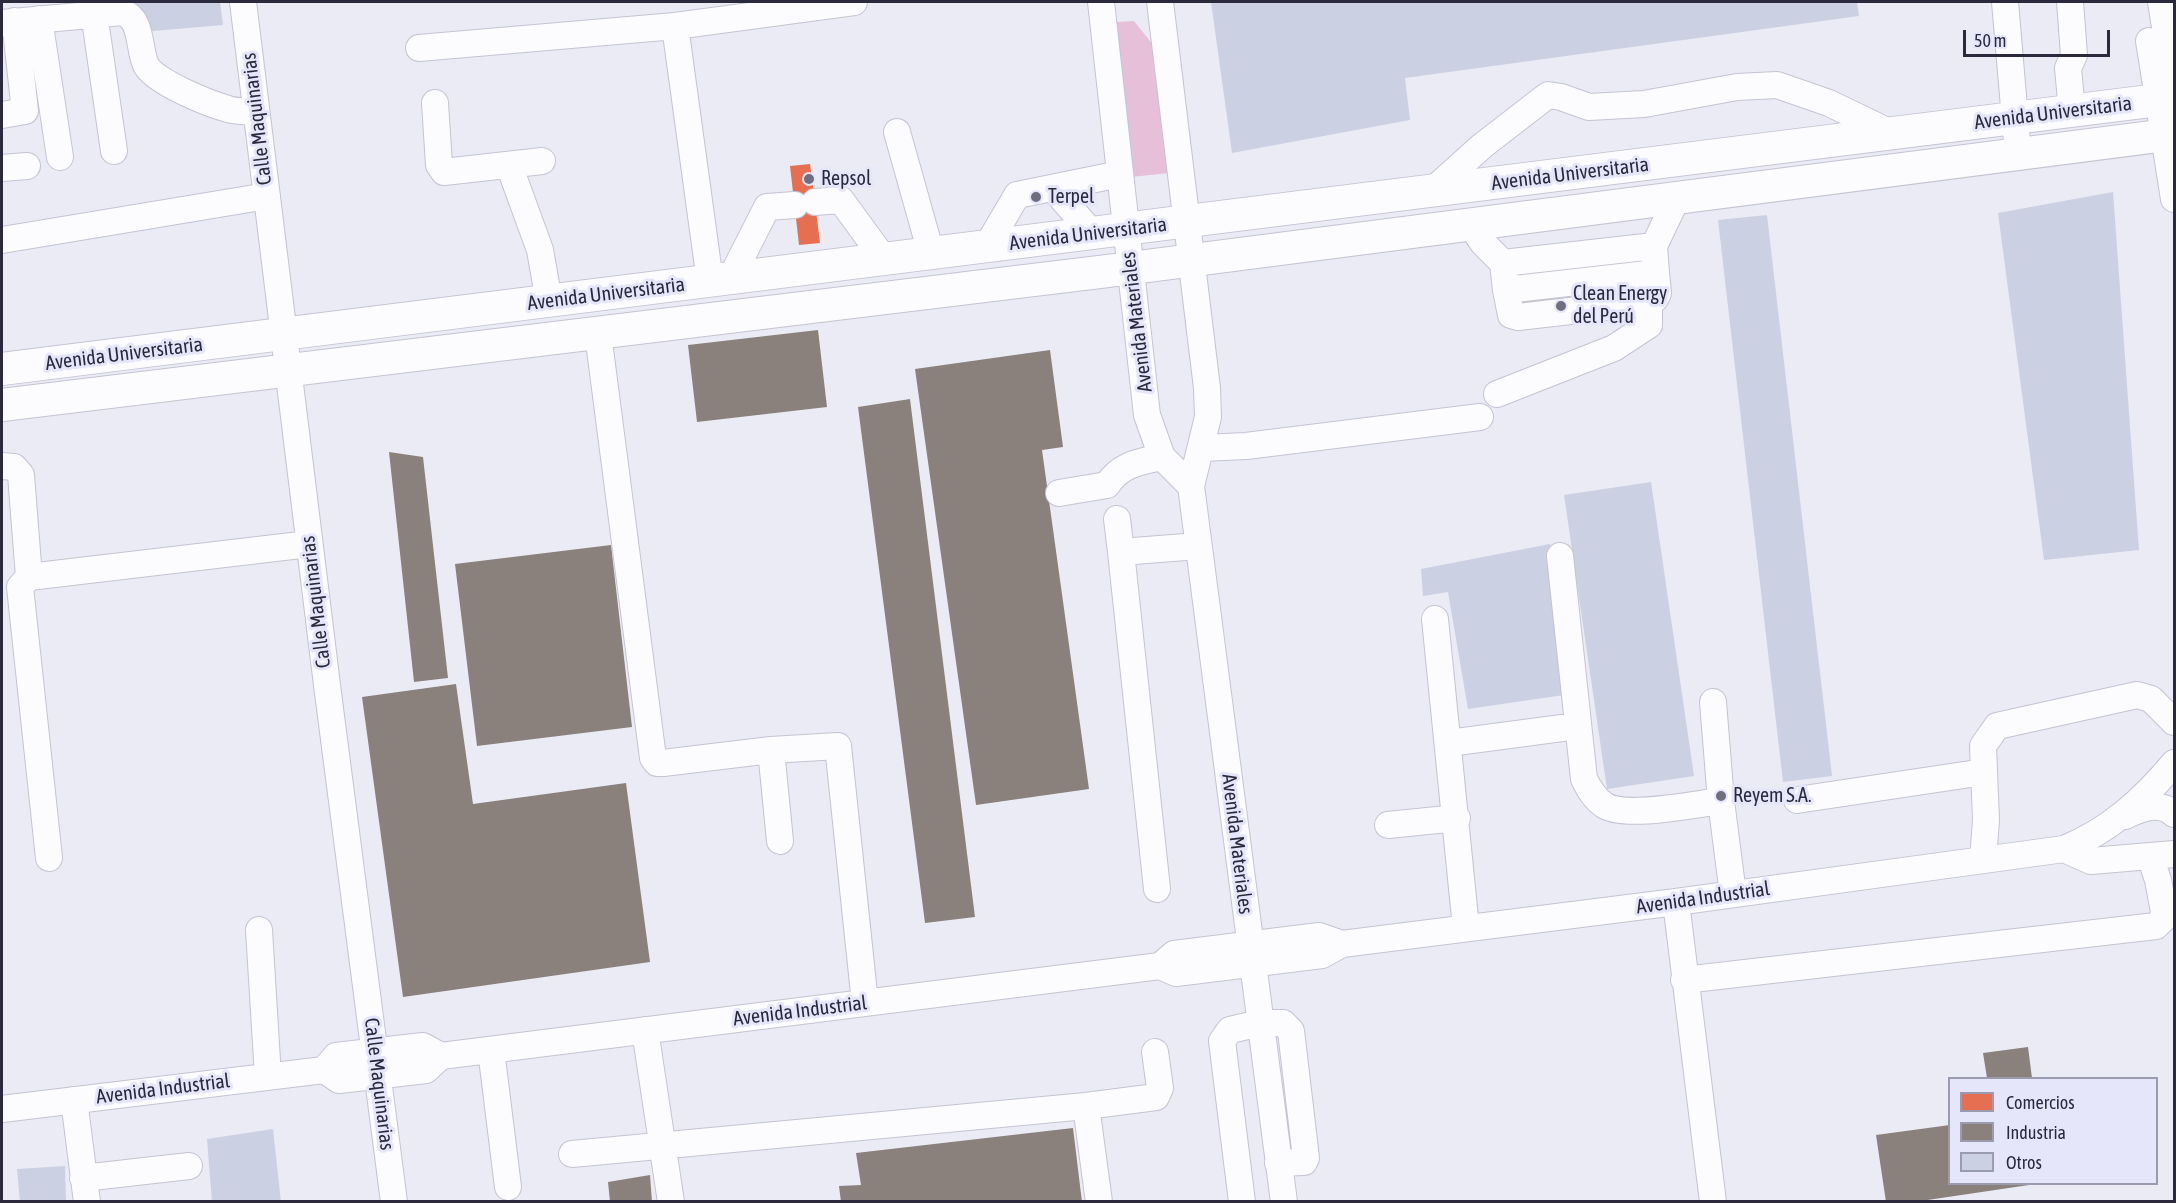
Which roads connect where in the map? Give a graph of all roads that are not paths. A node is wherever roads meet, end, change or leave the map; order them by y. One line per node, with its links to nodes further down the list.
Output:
1 (243, 2): 16 (street, Calle Maquinarias)
2 (854, 2): 10 (street)
3 (1101, 2): 29 (street, Avenida Materiales)
4 (1160, 2): 36 (street, Avenida Materiales)
5 (2005, 2): 18 (street)
6 (2070, 2): 15 (street)
7 (2161, 2): 13 (street)
8 (94, 13): 9 (street); 16 (street); 22 (street)
9 (14, 17): 17 (street); 24 (street)
10 (675, 26): 12 (street); 49 (street)
11 (2149, 41): 13 (street)
12 (419, 48)
13 (2169, 95): 15 (main road, Avenida Universitaria); 21 (street)
14 (435, 103): 26 (street)
15 (2072, 111): 18 (main road, Avenida Universitaria)
16 (256, 112): 33 (street, Calle Maquinarias)
17 (2, 115)
18 (2014, 118): 20 (main road, Avenida Universitaria); 23 (street)
19 (897, 132): 43 (street)
20 (1891, 134): 30 (main road, Avenida Universitaria); 32 (street)
21 (2170, 135): 23 (main road, Avenida Universitaria); 35 (street)
22 (114, 152)
23 (2018, 154): 34 (main road, Avenida Universitaria)
24 (60, 157)
25 (542, 161): 26 (street)
26 (509, 165): 52 (street)
27 (27, 166): 28 (street)
28 (2, 168)
29 (1120, 174): 31 (street); 38 (street, Avenida Materiales)
30 (1467, 187): 32 (main road, Avenida Universitaria); 37 (main road)
31 (1053, 188): 39 (street); 41 (street)
32 (1432, 191): 36 (main road, Avenida Universitaria)
33 (267, 196): 40 (street); 54 (street, Calle Maquinarias)
34 (1677, 198): 37 (main road, Avenida Universitaria); 42 (street)
35 (2175, 199)
36 (1186, 222): 38 (main road, Avenida Universitaria); 45 (street, Avenida Materiales)
37 (1470, 224): 45 (main road, Avenida Universitaria); 46 (street)
38 (1126, 229): 39 (main road, Avenida Universitaria); 47 (street, Avenida Materiales)
39 (1092, 233): 41 (main road, Avenida Universitaria)
40 (2, 240)
41 (987, 246): 43 (main road, Avenida Universitaria)
42 (1654, 246): 46 (street); 48 (street)
43 (931, 253): 44 (main road, Avenida Universitaria)
44 (884, 259): 49 (main road, Avenida Universitaria); 49 (street)
45 (1190, 260): 47 (main road, Avenida Universitaria); 61 (street, Avenida Materiales)
46 (1503, 263): 50 (street)
47 (1131, 268): 55 (main road, Avenida Universitaria); 62 (street, Avenida Materiales)
48 (1656, 273): 50 (street); 53 (street)
49 (721, 279): 51 (main road, Avenida Universitaria)
50 (1506, 290): 53 (street)
51 (581, 297): 52 (main road, Avenida Universitaria); 55 (main road)
52 (549, 301): 54 (main road, Avenida Universitaria)
53 (1649, 302): 58 (street)
54 (284, 334): 56 (main road, Avenida Universitaria); 57 (street, Calle Maquinarias)
55 (591, 334): 57 (main road, Avenida Universitaria); 77 (street)
56 (2, 369)
57 (289, 372): 59 (main road, Avenida Universitaria); 67 (street, Calle Maquinarias)
58 (1497, 394)
59 (2, 405)
60 (1480, 417): 61 (street)
61 (1202, 448): 64 (street, Avenida Materiales)
62 (1162, 457): 64 (street, Avenida Materiales); 65 (street)
63 (2, 466): 71 (street)
64 (1191, 486): 68 (street, Avenida Materiales)
65 (1059, 493)
66 (1117, 519): 69 (street)
67 (309, 544): 71 (street); 103 (street, Calle Maquinarias)
68 (1198, 546): 69 (street); 96 (street, Avenida Materiales)
69 (1121, 552): 91 (street)
70 (1560, 556): 81 (street)
71 (29, 577): 89 (street)
72 (1435, 619): 76 (street)
73 (1713, 702): 81 (street)
74 (2175, 723): 79 (street)
75 (1562, 728): 76 (street)
76 (1449, 743): 83 (street)
77 (771, 750): 86 (street); 98 (street)
78 (2175, 763): 84 (street)
79 (1984, 772): 80 (street); 90 (street)
80 (1797, 800)
81 (1721, 801): 92 (street)
82 (2175, 814): 84 (street)
83 (1457, 818): 85 (street); 94 (street)
84 (2119, 818): 87 (street)
85 (1388, 825)
86 (780, 841)
87 (2064, 849): 88 (street); 90 (street, Avenida Industrial)
88 (2162, 855): 97 (street)
89 (49, 858)
90 (1983, 860): 92 (street, Avenida Industrial)
91 (1157, 889)
92 (1733, 894): 93 (street, Avenida Industrial)
93 (1676, 902): 94 (street, Avenida Industrial); 97 (street)
94 (1466, 928): 96 (street, Avenida Industrial)
95 (259, 930): 106 (street)
96 (1251, 954): 98 (street, Avenida Industrial); 99 (street, Avenida Materiales)
97 (1684, 980): 121 (street)
98 (865, 1003): 100 (street, Avenida Industrial)
99 (1260, 1023): 104 (street); 105 (street, Avenida Materiales); 119 (street)
100 (645, 1030): 101 (street, Avenida Industrial); 110 (street)
101 (491, 1050): 103 (street, Avenida Industrial); 114 (street)
102 (1155, 1052): 108 (street)
103 (377, 1063): 106 (street, Avenida Industrial); 116 (street, Calle Maquinarias)
104 (1296, 1072): 105 (street); 112 (street)
105 (1267, 1076): 112 (street, Avenida Materiales)
106 (268, 1077): 107 (street, Avenida Industrial)
107 (74, 1100): 109 (street, Avenida Industrial); 115 (street)
108 (1086, 1106): 110 (street); 118 (street)
109 (2, 1109)
110 (663, 1147): 111 (street); 117 (street)
111 (572, 1154)
112 (1278, 1163): 120 (street, Avenida Materiales)
113 (189, 1166): 115 (street)
114 (508, 1187)
115 (85, 1190)
116 (394, 1202)
117 (671, 1202)
118 (1099, 1202)
119 (1242, 1202)
120 (1284, 1202)
121 (1713, 1202)

